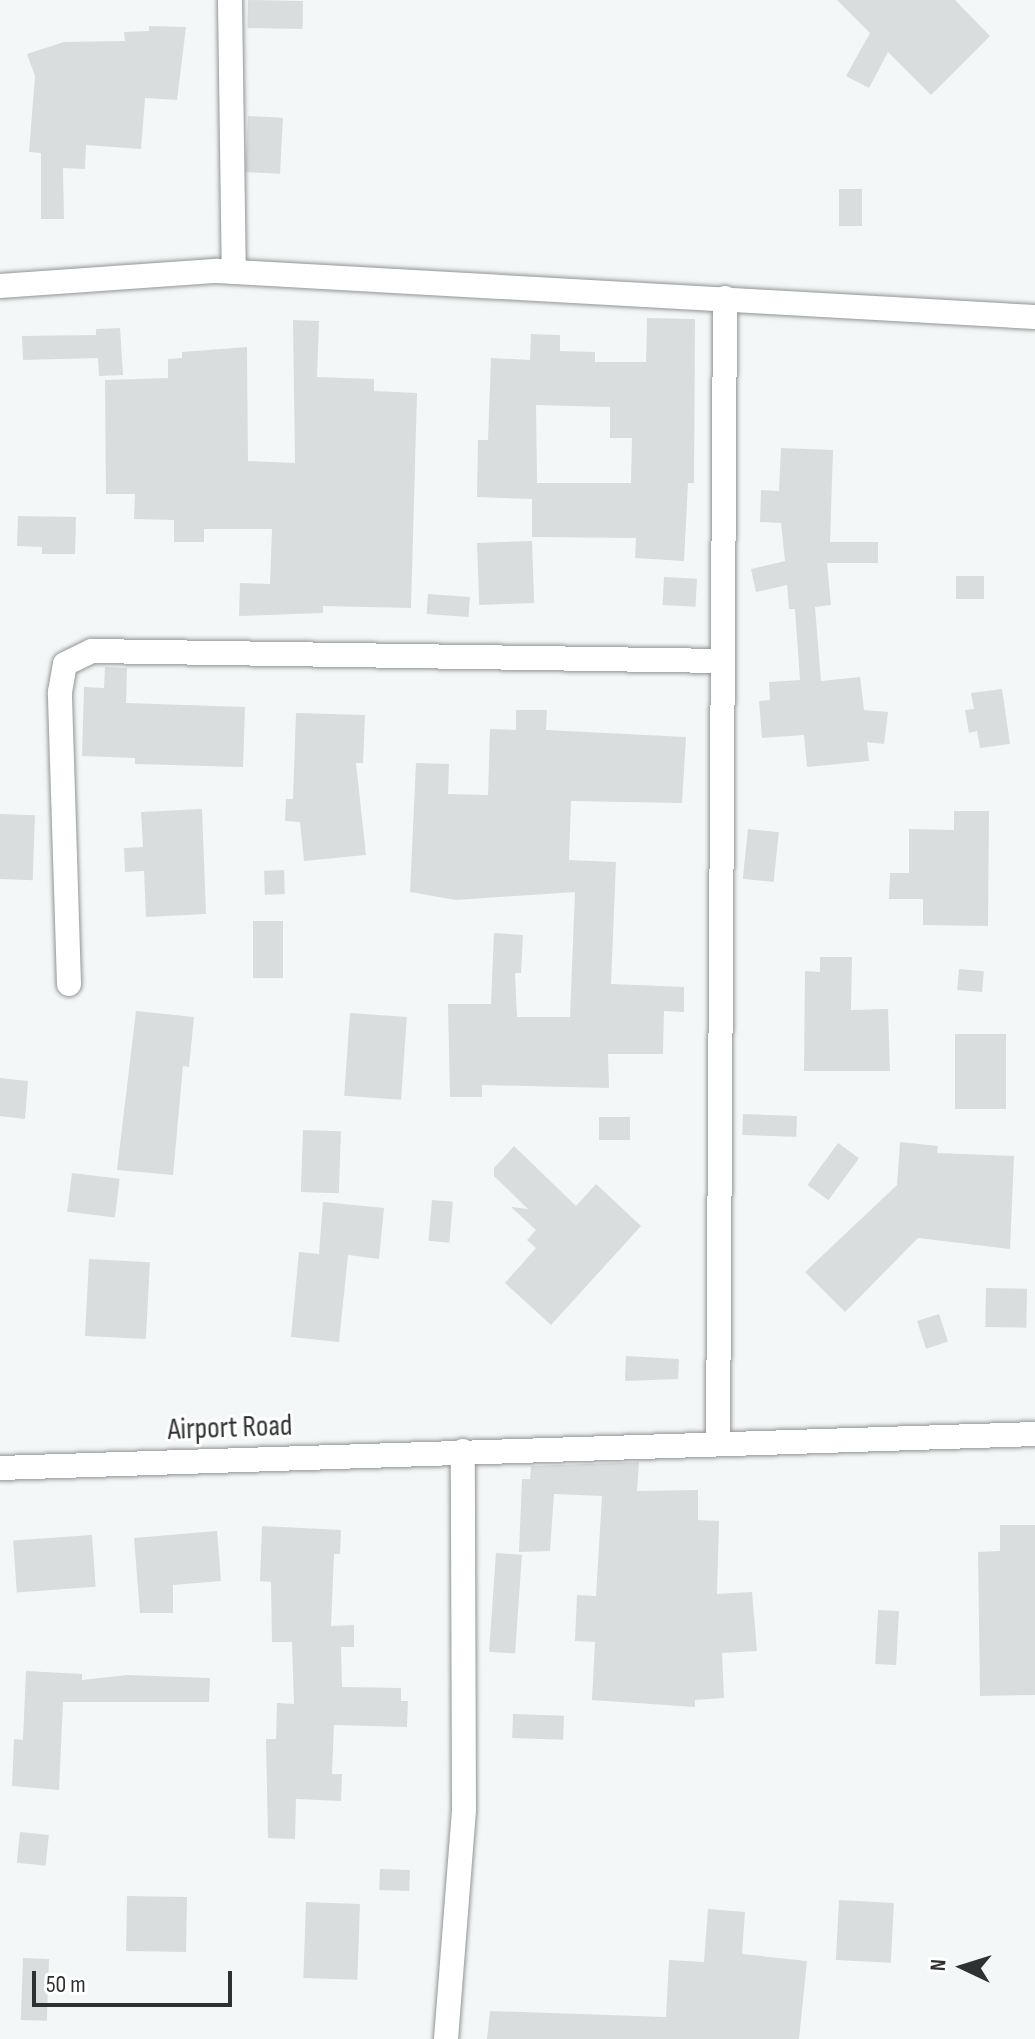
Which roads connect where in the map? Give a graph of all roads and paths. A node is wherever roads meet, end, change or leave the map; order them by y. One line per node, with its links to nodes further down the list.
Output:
1 (230, 0): 2 (street)
2 (234, 272): 3 (street); 4 (street)
3 (0, 286)
4 (725, 298): 5 (street); 6 (street)
5 (1035, 317)
6 (721, 661): 7 (street); 9 (street)
7 (69, 984)
8 (1035, 1434): 9 (street, Airport Road)
9 (718, 1444): 10 (street, Airport Road)
10 (463, 1451): 11 (street, Airport Road); 12 (street)
11 (0, 1468)
12 (446, 2039)

